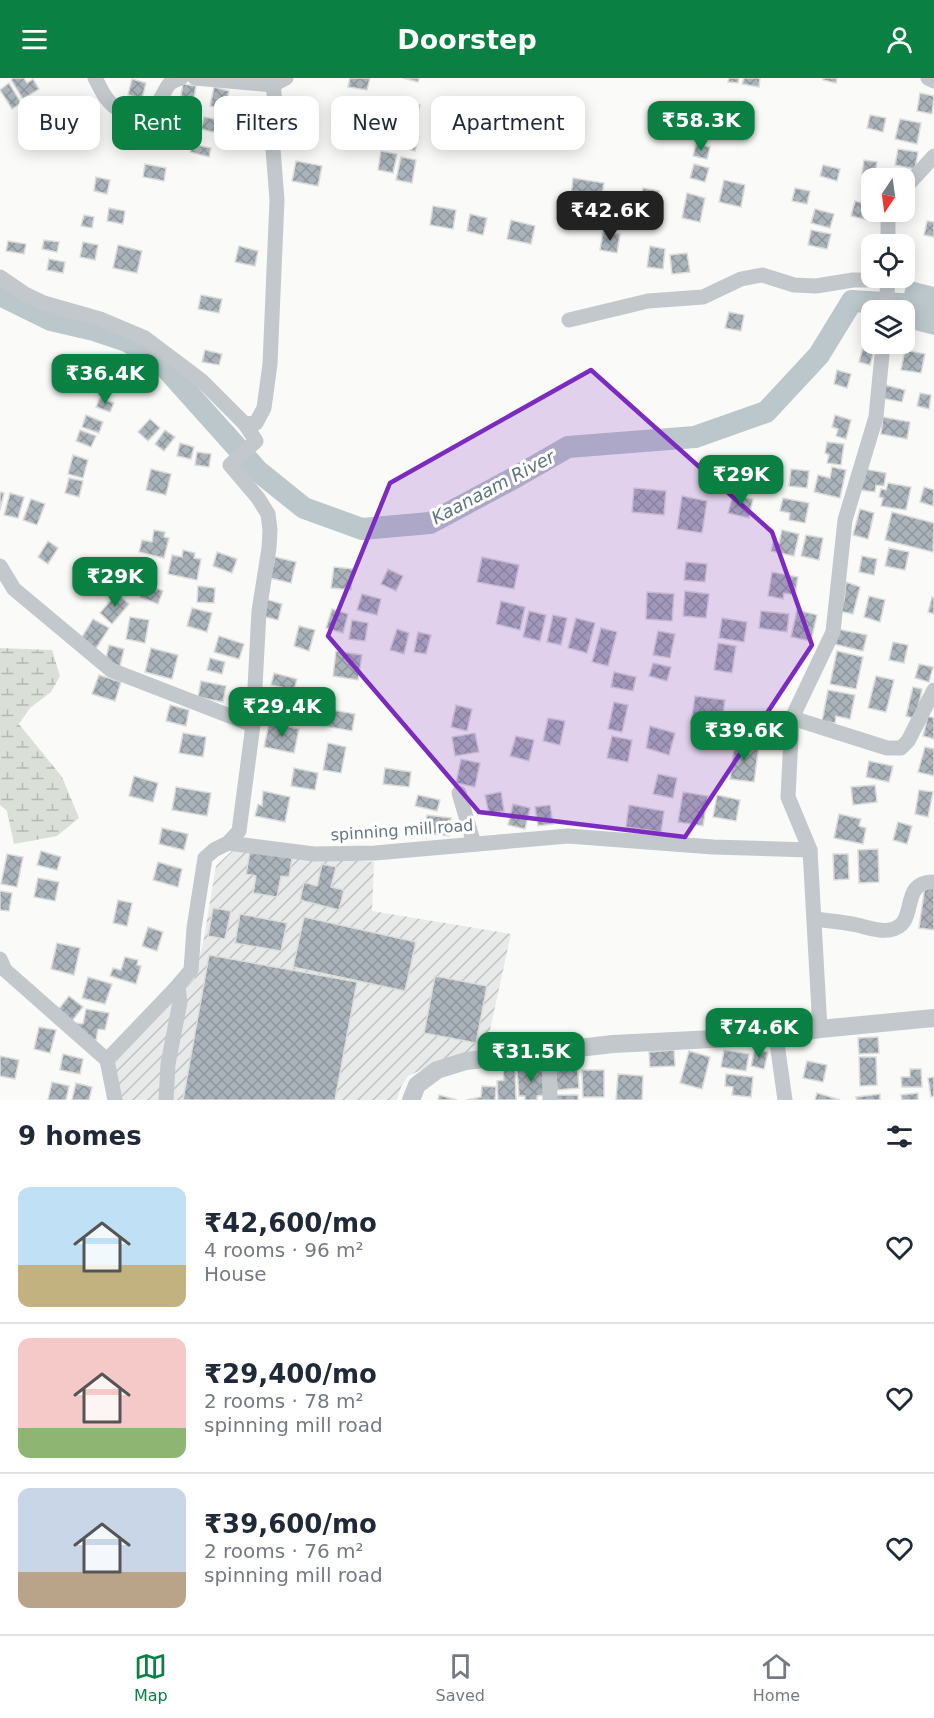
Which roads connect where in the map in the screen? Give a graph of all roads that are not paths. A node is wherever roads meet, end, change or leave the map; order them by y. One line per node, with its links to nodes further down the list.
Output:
1 (95, 78): 2 (street)
2 (181, 78)
3 (203, 78): 5 (street)
4 (928, 78): 6 (street)
5 (279, 81): 13 (street)
6 (934, 81)
7 (934, 156): 8 (street)
8 (915, 177)
9 (0, 278): 13 (street)
10 (861, 280): 11 (street)
11 (569, 320)
12 (882, 354): 16 (street)
13 (245, 424): 17 (street)
14 (0, 566): 17 (street)
15 (934, 690): 16 (street)
16 (792, 718): 21 (street)
17 (253, 725): 19 (street)
18 (459, 794): 20 (street)
19 (228, 843): 20 (street, spinning mill road); 25 (street)
20 (474, 844): 21 (street, spinning mill road)
21 (810, 850): 23 (street)
22 (934, 882): 23 (street)
23 (815, 919): 27 (street)
24 (0, 959): 30 (street)
25 (174, 990): 30 (street); 32 (street)
26 (934, 1017): 27 (street)
27 (820, 1029): 28 (street)
28 (776, 1036): 29 (street); 35 (street)
29 (549, 1051): 33 (street); 34 (street)
30 (108, 1060): 31 (street)
31 (116, 1100)
32 (165, 1100)
33 (411, 1100)
34 (550, 1100)
35 (785, 1100)

